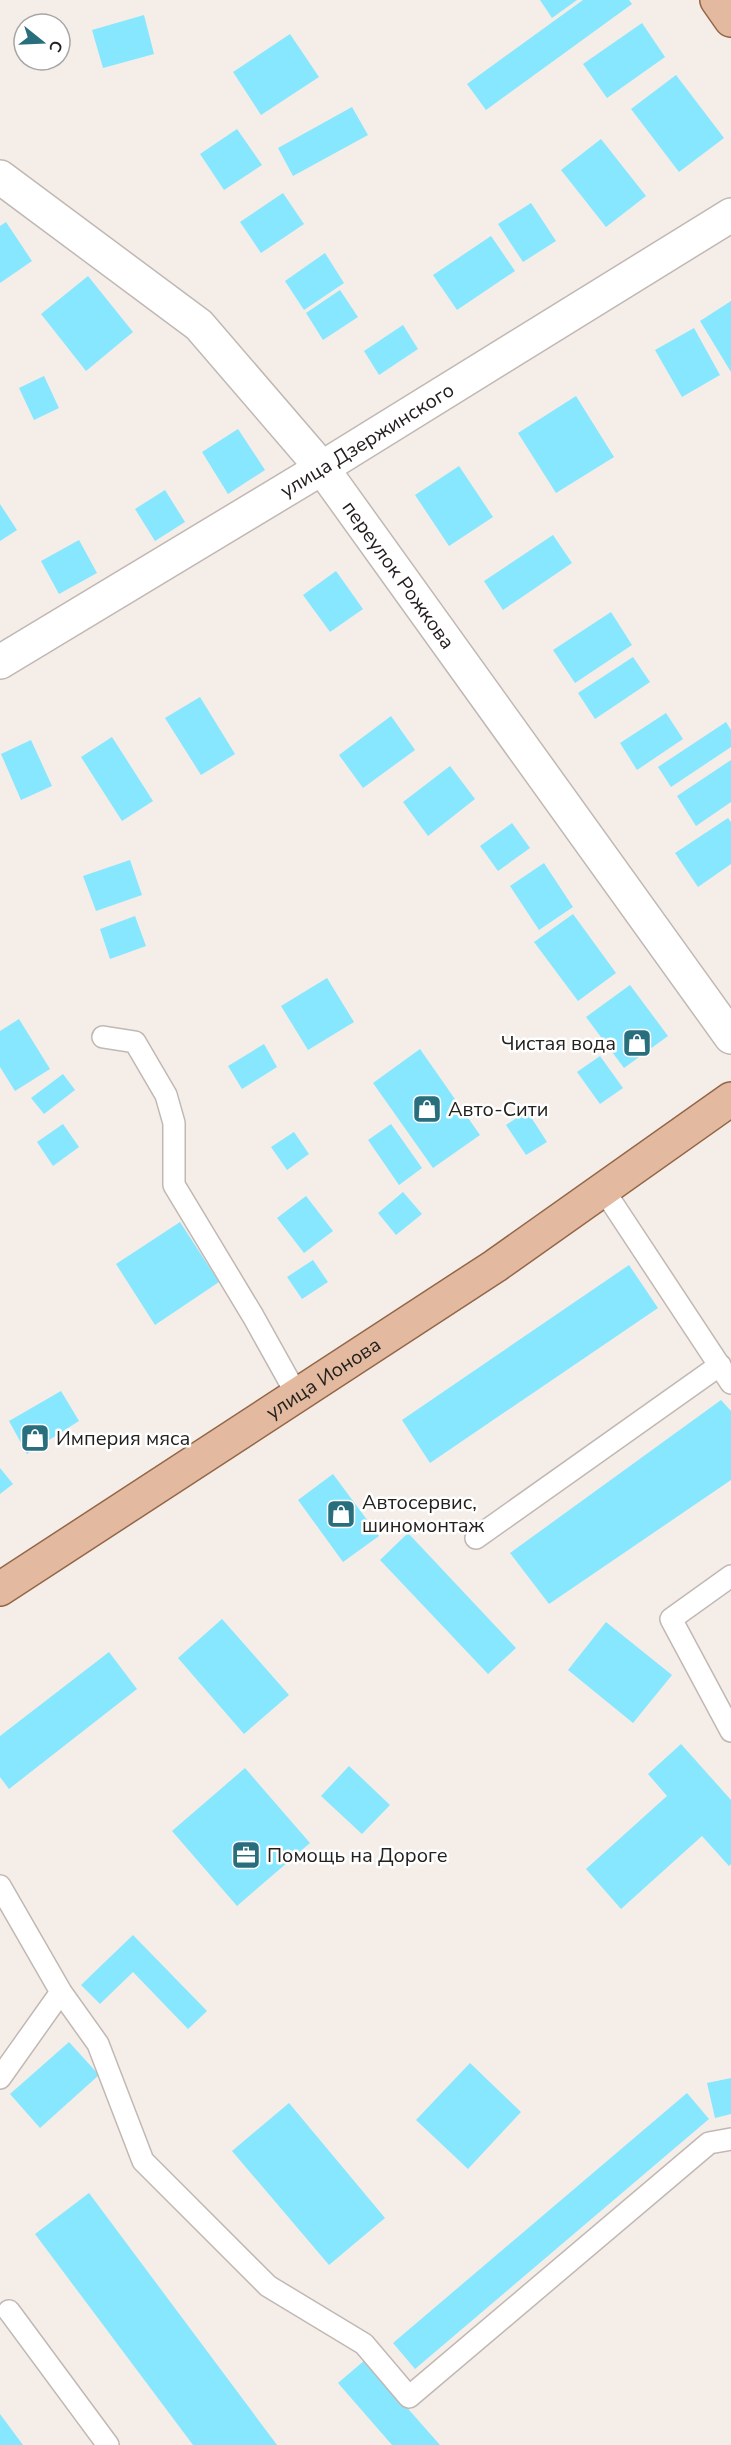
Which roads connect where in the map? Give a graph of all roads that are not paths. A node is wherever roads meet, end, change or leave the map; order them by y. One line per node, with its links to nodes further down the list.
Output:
1 (717, 0): 2 (main road)
2 (731, 20)
3 (0, 177): 5 (street, переулок Рожкова)
4 (731, 215): 5 (street, улица Дзержинского)
5 (322, 468): 6 (street, улица Дзержинского); 8 (street, переулок Рожкова)
6 (0, 662)
7 (103, 1037): 12 (lane)
8 (731, 1037)
9 (731, 1099): 10 (main road, улица Ионова)
10 (603, 1189): 11 (lane); 12 (main road, улица Ионова)
11 (725, 1374): 13 (lane)
12 (297, 1395): 15 (main road, улица Ионова)
13 (476, 1538)
14 (731, 1576): 16 (lane)
15 (0, 1589)
16 (731, 1731)
17 (0, 1886): 18 (lane)
18 (61, 1992): 19 (lane); 20 (lane)
19 (0, 2078)
20 (731, 2139)
21 (3, 2307): 22 (lane)
22 (108, 2445)

